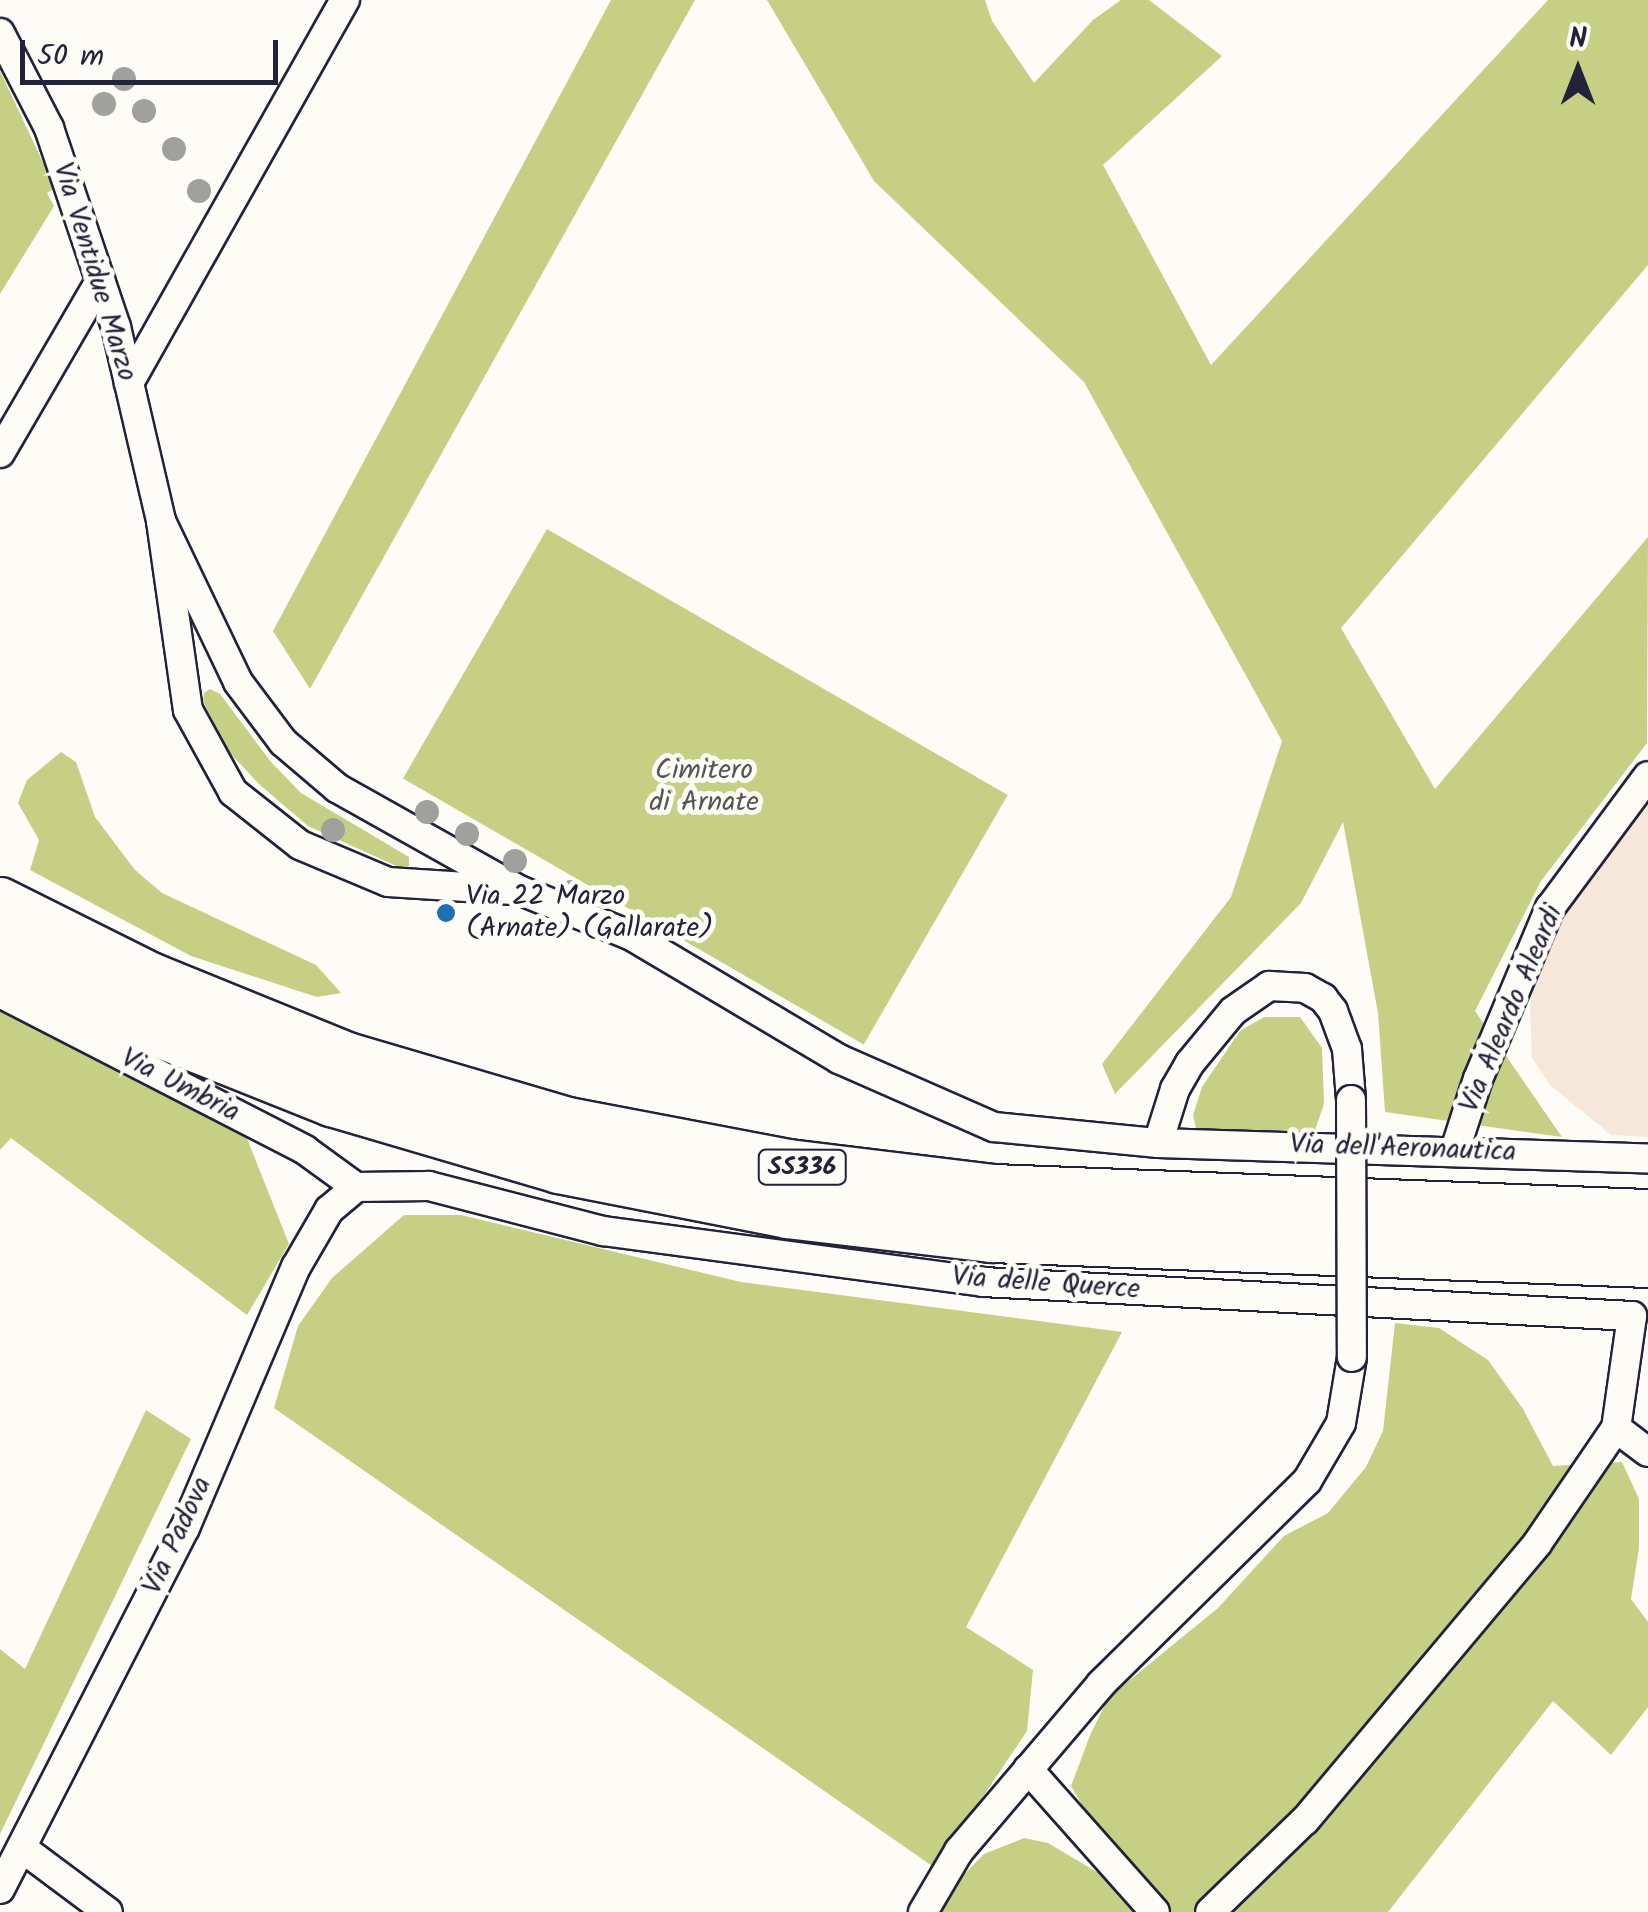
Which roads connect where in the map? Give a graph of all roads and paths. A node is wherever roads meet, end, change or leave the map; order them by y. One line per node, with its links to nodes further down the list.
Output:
1 (345, 0): 4 (street)
2 (0, 33): 3 (street, Via Ventidue Marzo)
3 (100, 281): 4 (street, Via Ventidue Marzo); 5 (street)
4 (129, 383): 6 (street, Via Ventidue Marzo)
5 (0, 453)
6 (161, 521): 8 (street, Via Ventidue Marzo); 8 (street, Via Ventidue Marzo)
7 (1648, 776): 13 (street, Via Aleardo Aleardi)
8 (520, 890): 12 (street, Via Ventidue Marzo)
9 (0, 903): 16 (highway, SS336)
10 (0, 956): 17 (highway, SS336)
11 (0, 992): 15 (street, Via Umbria)
12 (1158, 1143): 13 (street, Via dell'Aeronautica); 21 (street, bridge)
13 (1455, 1150): 14 (street, Via dell'Aeronautica)
14 (1648, 1158)
15 (356, 1187): 18 (street, Via delle Querce); 22 (street, Via Padova)
16 (1648, 1215)
17 (1648, 1262)
18 (1640, 1317): 19 (street, Via delle Querce)
19 (1616, 1428): 20 (street); 27 (street, Via delle Querce)
20 (1648, 1452)
21 (1028, 1768): 25 (street); 26 (street)
22 (22, 1848): 23 (street, Via Padova); 24 (street)
23 (0, 1889)
24 (108, 1912)
25 (922, 1912)
26 (1155, 1912)
27 (1210, 1912)

